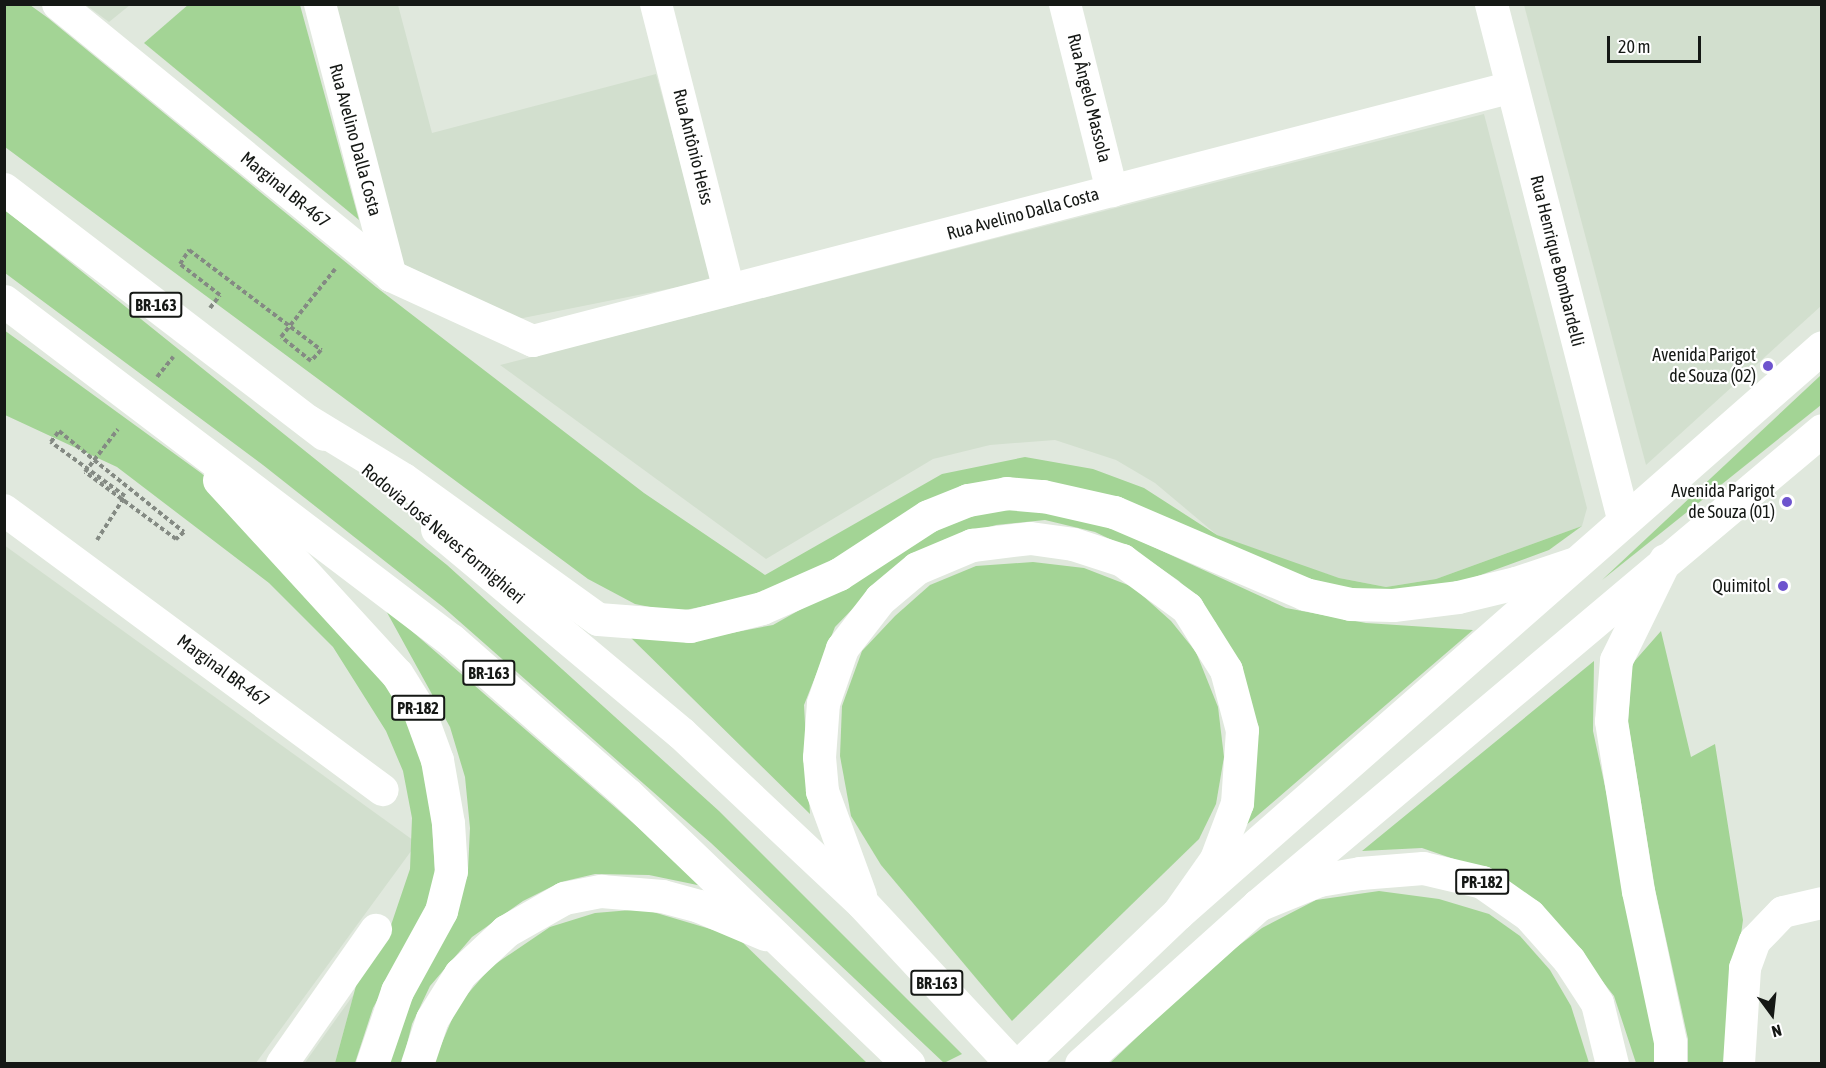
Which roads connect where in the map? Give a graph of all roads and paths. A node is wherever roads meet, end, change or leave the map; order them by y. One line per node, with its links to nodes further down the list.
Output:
1 (58, 4): 9 (street, Marginal BR-467)
2 (320, 4): 10 (street, Rua Avelino Dalla Costa)
3 (656, 4): 11 (street, Rua Antônio Heiss)
4 (1065, 4): 8 (street, Rua Ângelo Massola)
5 (1491, 4): 6 (main road, Rua Henrique Bombardelli)
6 (1512, 87): 8 (street, Rua Avelino Dalla Costa); 23 (main road, Rua Henrique Bombardelli)
7 (4, 189): 18 (main road, Rodovia José Neves Formighieri / BR-163)
8 (1112, 191): 11 (street, Rua Avelino Dalla Costa)
9 (354, 246): 10 (street, Marginal BR-467); 13 (path)
10 (391, 276): 14 (street, Marginal BR-467)
11 (729, 290): 14 (street, Rua Avelino Dalla Costa)
12 (4, 301): 19 (main road, BR-163)
13 (206, 314)
14 (533, 341)
15 (1821, 347): 23 (main road)
16 (177, 351): 17 (path)
17 (156, 379)
18 (308, 421): 25 (main road); 28 (main road, Rodovia José Neves Formighieri / BR-163)
19 (171, 424): 33 (main road, BR-163); 35 (main road, PR-182)
20 (121, 426): 26 (path)
21 (1821, 430): 24 (main road)
22 (4, 510): 26 (street, Marginal BR-467)
23 (1623, 518): 25 (main road)
24 (1665, 561): 30 (main road); 42 (main road)
25 (1572, 564): 31 (main road)
26 (80, 566): 27 (street, Marginal BR-467)
27 (383, 789)
28 (862, 903): 31 (main road); 38 (main road, BR-163)
29 (1821, 903): 43 (street)
30 (1258, 905): 40 (main road, PR-182); 41 (main road, PR-182)
31 (1178, 913): 39 (main road)
32 (376, 930): 34 (street)
33 (789, 945): 36 (main road); 37 (main road, BR-163)
34 (282, 1064)
35 (372, 1064)
36 (417, 1064)
37 (909, 1064)
38 (1012, 1064)
39 (1020, 1064)
40 (1081, 1064)
41 (1612, 1064)
42 (1670, 1064)
43 (1739, 1064)

